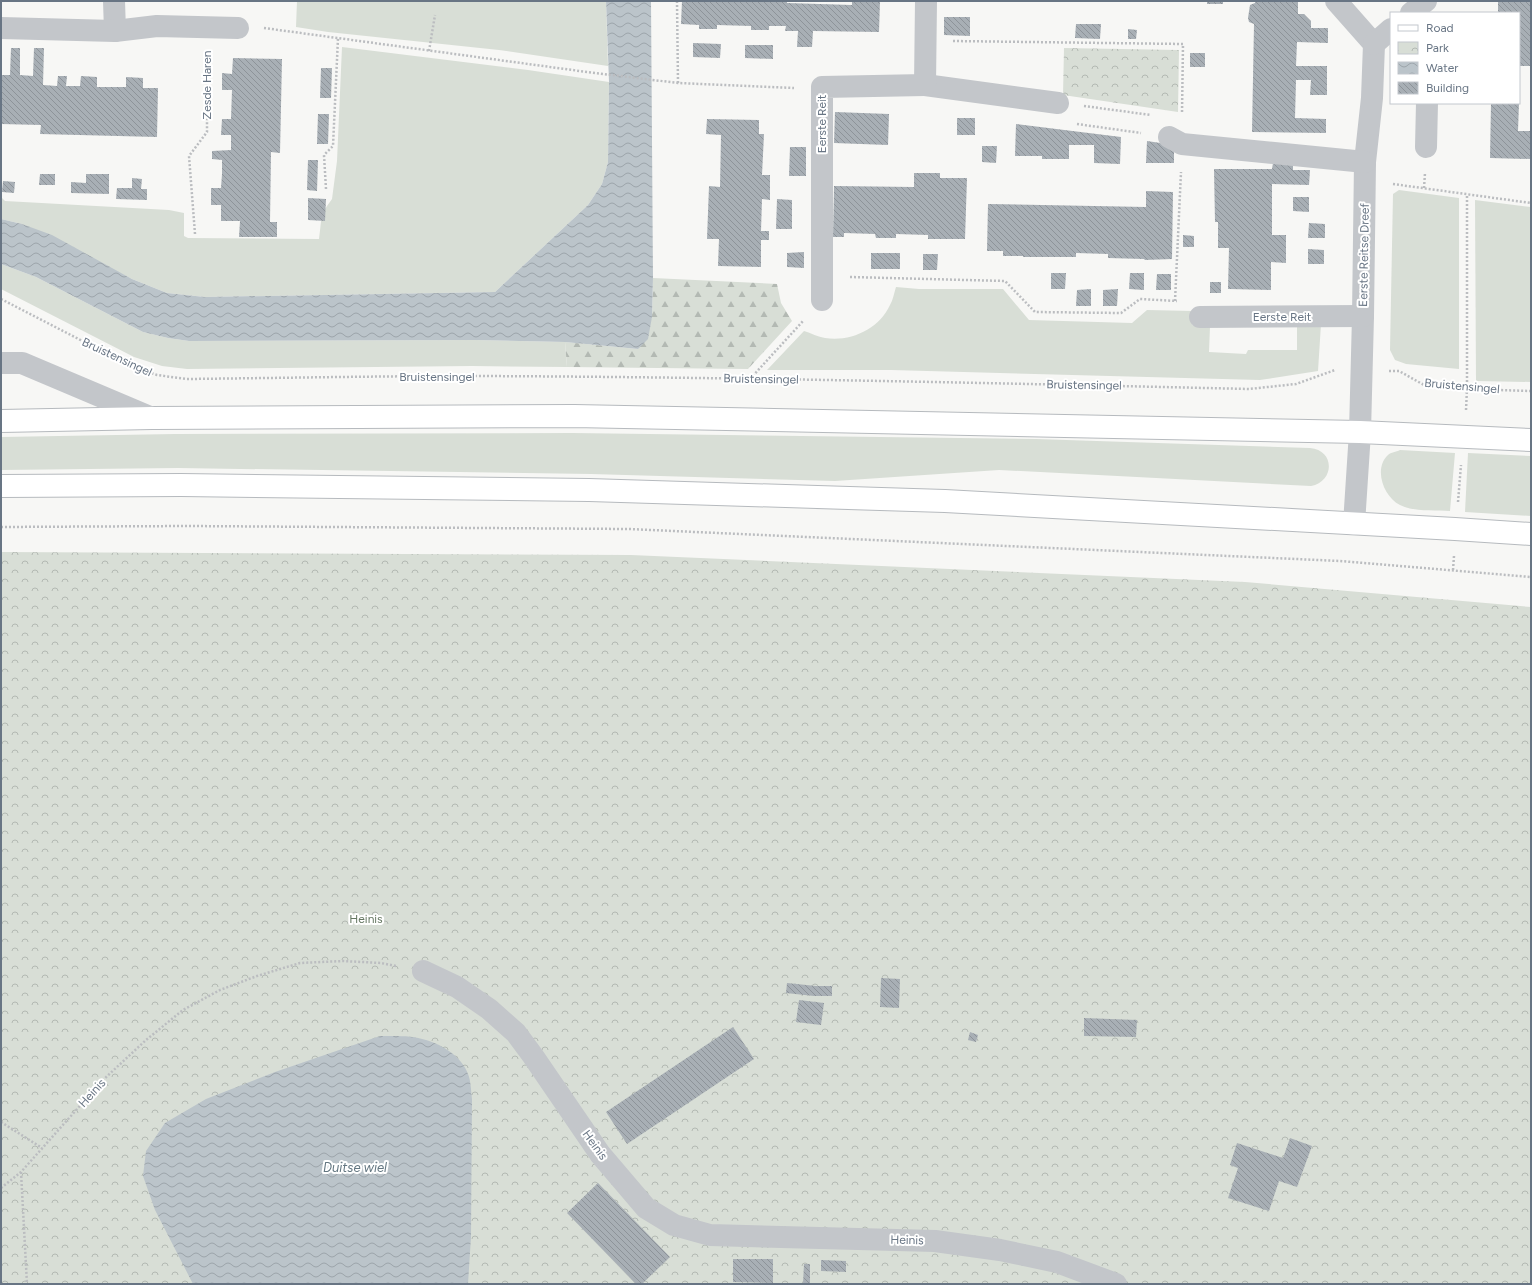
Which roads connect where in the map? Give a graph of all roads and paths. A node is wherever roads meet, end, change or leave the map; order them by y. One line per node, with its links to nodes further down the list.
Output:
1 (114, 1): 12 (street)
2 (677, 1): 17 (path)
3 (926, 1): 14 (street)
4 (1336, 1): 15 (street)
5 (1426, 1): 6 (street)
6 (1412, 12)
7 (435, 16): 16 (path)
8 (207, 27): 10 (street); 12 (street); 28 (path, Zesde Haren)
9 (1, 28): 12 (street)
10 (238, 28): 13 (path)
11 (1390, 30): 15 (street)
12 (115, 31)
13 (338, 38): 16 (path); 25 (path)
14 (926, 40): 18 (street); 22 (path)
15 (1374, 44): 24 (street, Eerste Reitse Dreef)
16 (429, 51): 17 (path)
17 (678, 83): 19 (path)
18 (925, 85): 19 (street, Eerste Reit); 20 (street, Eerste Reit)
19 (822, 87): 29 (street, Eerste Reit)
20 (1058, 103): 22 (path)
21 (1427, 104): 23 (street)
22 (1175, 141): 24 (street); 32 (path)
23 (1426, 146)
24 (1364, 171): 26 (path); 33 (street, Eerste Reitse Dreef)
25 (326, 189)
26 (1467, 194): 27 (path); 38 (path)
27 (1531, 202)
28 (195, 234)
29 (822, 276): 31 (street, Eerste Reit); 32 (path)
30 (1, 299): 37 (path, Bruistensingel)
31 (822, 300): 37 (path)
32 (1176, 301): 34 (path)
33 (1363, 316): 34 (street, Eerste Reit); 36 (street, Eerste Reitse Dreef)
34 (1200, 317)
35 (1, 363): 40 (street)
36 (1361, 370): 37 (path, Bruistensingel); 38 (path, Bruistensingel); 42 (street, Eerste Reitse Dreef)
37 (750, 379)
38 (1467, 389): 39 (path, Bruistensingel); 43 (path)
39 (1531, 391)
40 (152, 418): 41 (main road); 42 (main road)
41 (1, 421)
42 (1360, 432): 43 (main road); 46 (street, Eerste Reitse Dreef)
43 (1464, 437): 44 (main road); 48 (path)
44 (1531, 440)
45 (1, 486): 46 (main road)
46 (1354, 524): 48 (main road)
47 (1, 527): 50 (path)
48 (1455, 529): 49 (main road); 50 (path)
49 (1531, 534)
50 (1453, 570): 51 (path)
51 (1531, 577)
52 (423, 971): 54 (path, Heinis); 58 (street, Heinis)
53 (1, 1122): 54 (path)
54 (42, 1148): 55 (path, Heinis)
55 (21, 1172): 56 (path, Heinis); 57 (path)
56 (1, 1188)
57 (27, 1284)
58 (1116, 1284)

